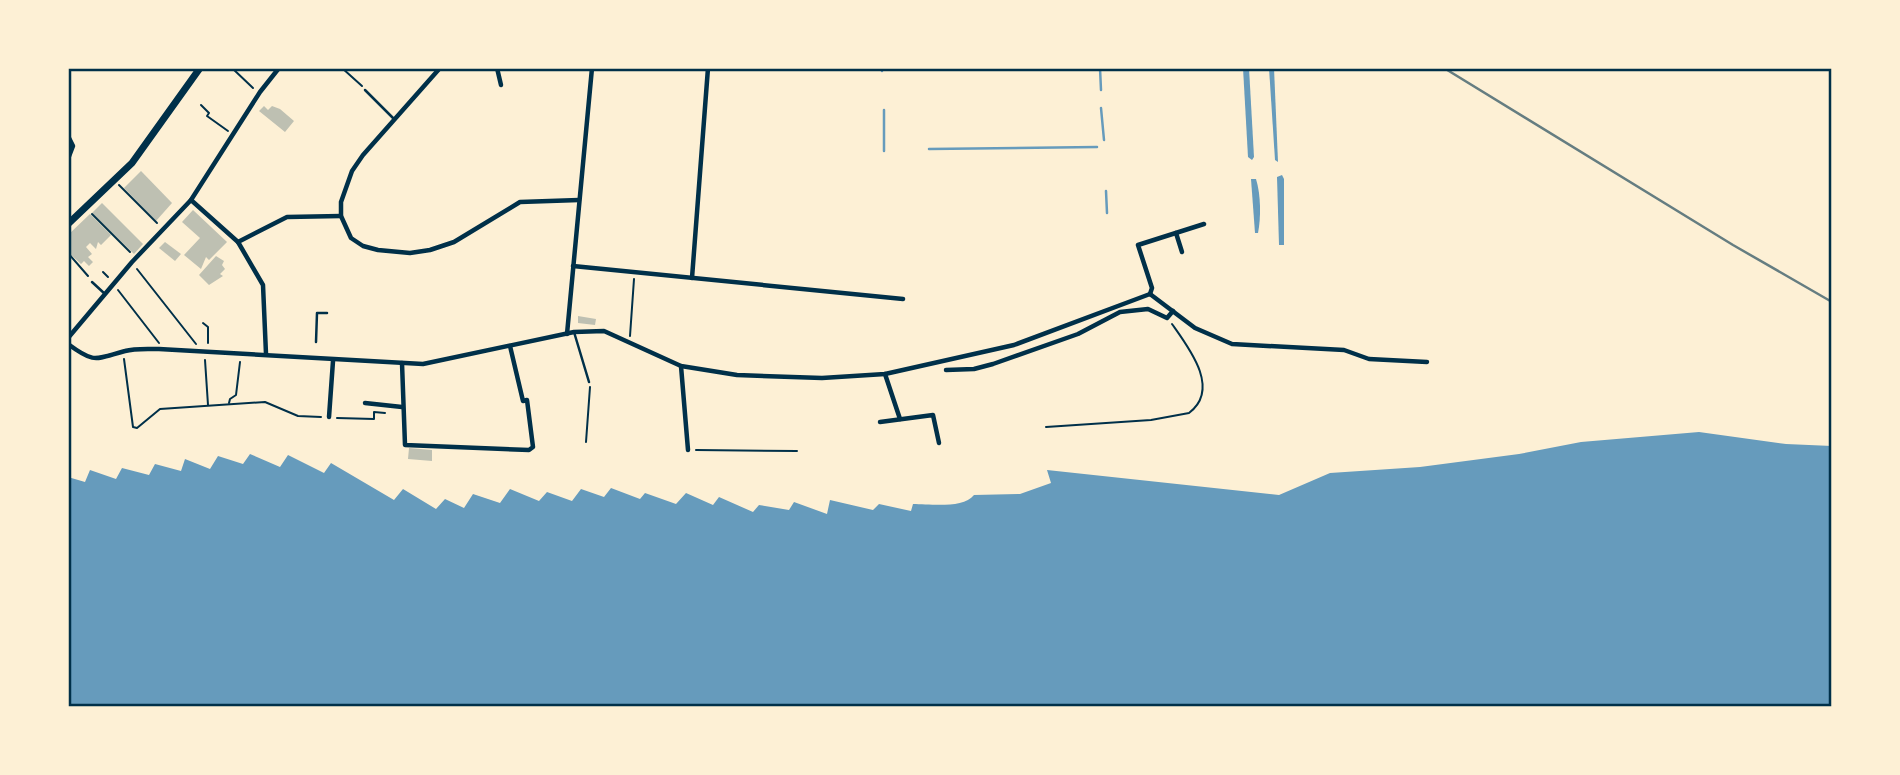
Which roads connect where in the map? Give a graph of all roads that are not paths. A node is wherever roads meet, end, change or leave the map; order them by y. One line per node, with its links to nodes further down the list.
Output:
1 (188, 68): 7 (street)
2 (279, 68): 13 (street)
3 (440, 68): 10 (street)
4 (497, 68): 8 (street)
5 (592, 68): 14 (street)
6 (708, 68): 22 (street)
7 (198, 71): 16 (main road)
8 (500, 85)
9 (365, 90): 10 (lane)
10 (396, 121): 15 (street)
11 (68, 136): 12 (street)
12 (68, 159)
13 (191, 200): 19 (street); 24 (street)
14 (579, 200): 15 (street); 21 (street)
15 (341, 216): 19 (street)
16 (68, 224)
17 (1204, 224): 18 (street)
18 (1176, 233): 20 (street); 25 (street)
19 (238, 242): 36 (street)
20 (1182, 252)
21 (573, 266): 22 (street); 30 (street)
22 (692, 278): 26 (street)
23 (92, 282): 24 (lane)
24 (104, 294): 31 (street)
25 (1150, 294): 27 (street); 43 (street)
26 (903, 299)
27 (1173, 311): 39 (street); 42 (street)
28 (327, 313): 32 (lane)
29 (574, 332): 30 (street); 41 (street); 44 (lane)
30 (567, 334): 34 (street)
31 (68, 338)
32 (316, 342)
33 (68, 344): 36 (street)
34 (510, 346): 40 (street); 46 (street)
35 (315, 350): 37 (lane)
36 (266, 354): 37 (street)
37 (316, 359): 38 (street)
38 (333, 360): 40 (street); 47 (street)
39 (1427, 362)
40 (401, 363): 46 (street)
41 (681, 366): 43 (street); 51 (street)
42 (946, 370)
43 (885, 374): 48 (street)
44 (589, 382)
45 (365, 404): 46 (street)
46 (402, 407)
47 (329, 417)
48 (900, 420): 49 (street); 50 (street)
49 (880, 422)
50 (939, 443)
51 (688, 450)

